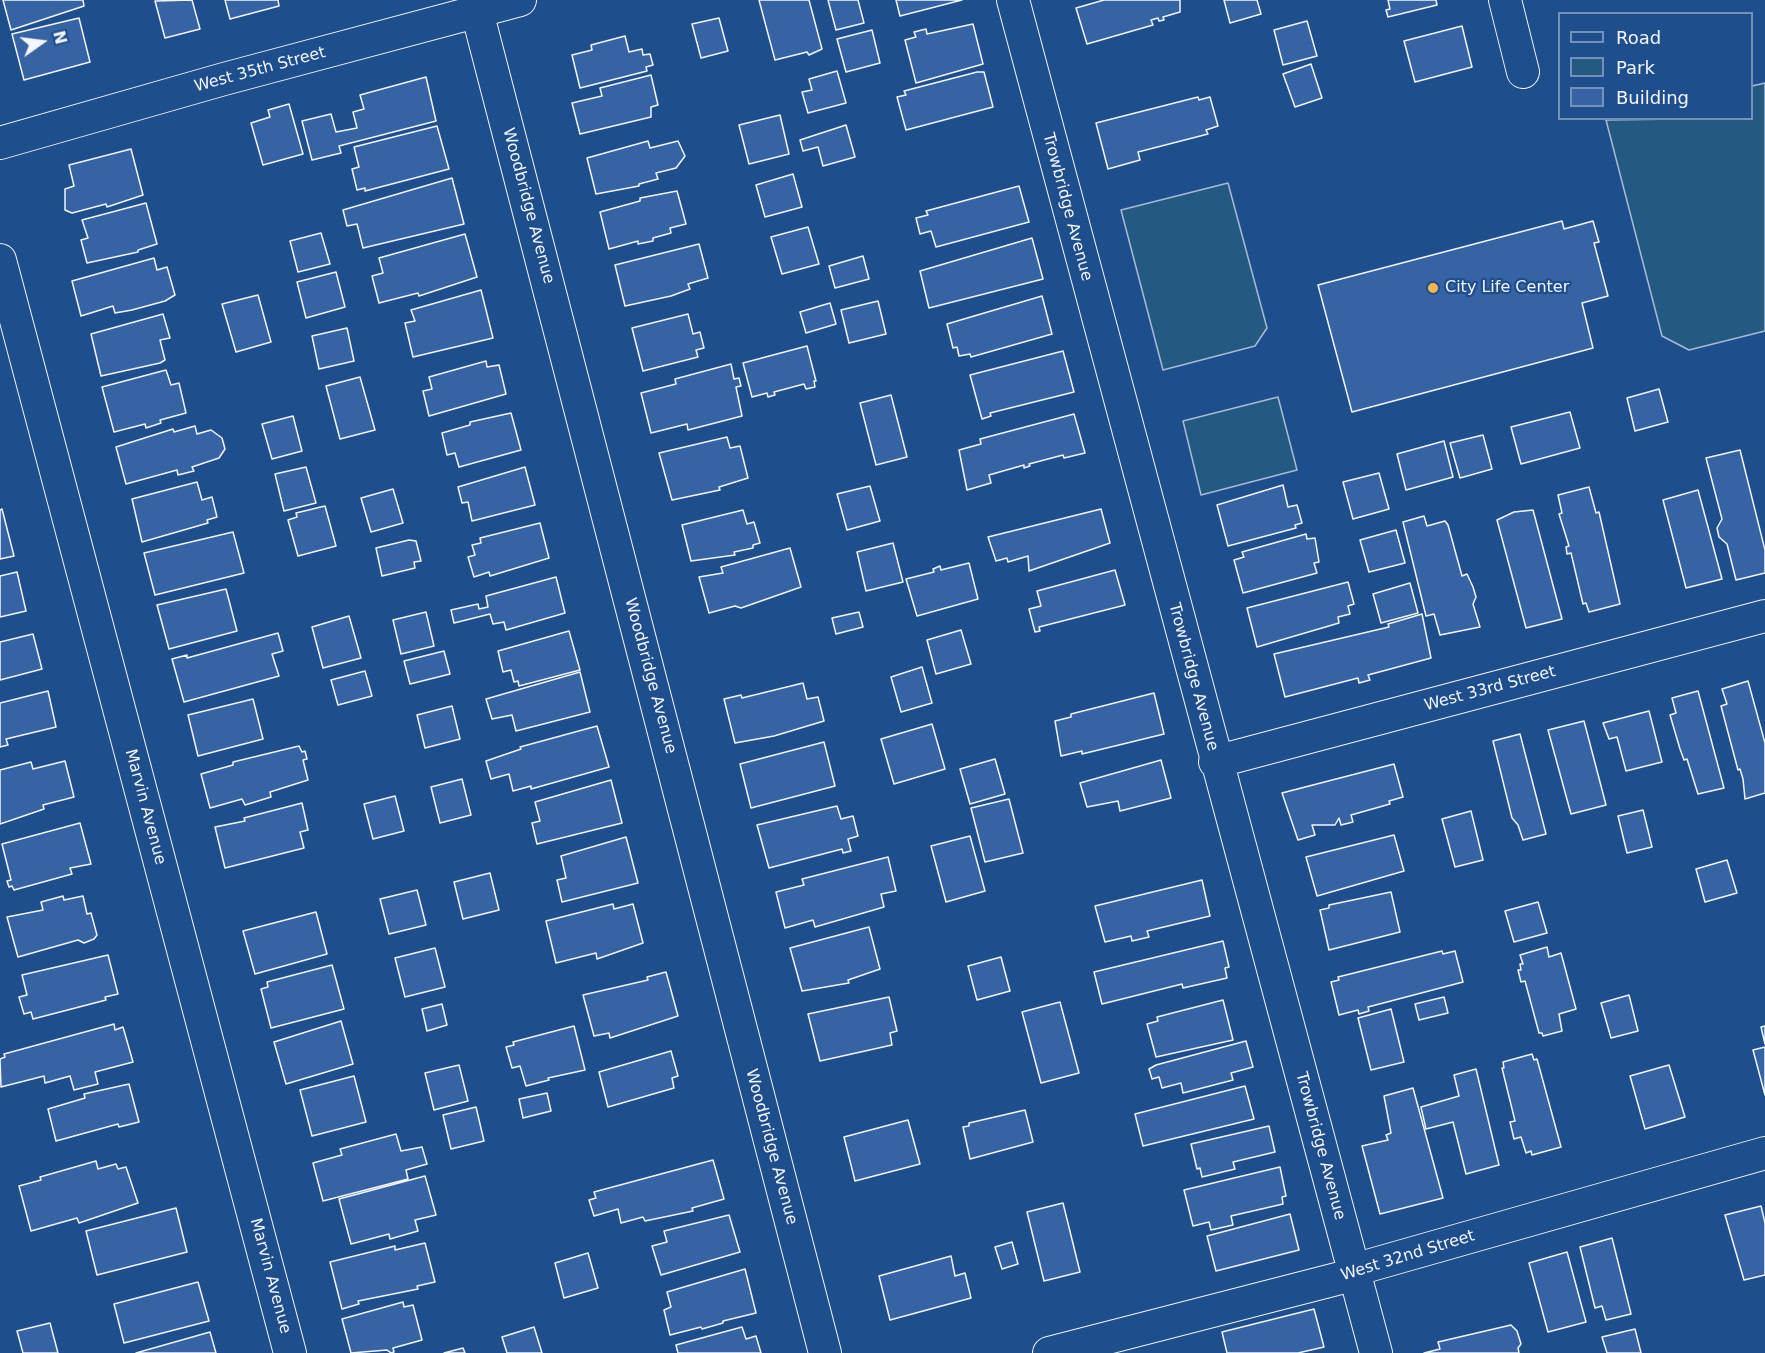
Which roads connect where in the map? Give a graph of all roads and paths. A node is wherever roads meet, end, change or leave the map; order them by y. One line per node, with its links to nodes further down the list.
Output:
1 (520, 0): 4 (street, West 35th Street)
2 (1012, 0): 9 (street, Trowbridge Avenue)
3 (1504, 0): 5 (street)
4 (476, 6): 6 (street, West 35th Street); 13 (street, Woodbridge Avenue)
5 (1523, 72)
6 (0, 143)
7 (0, 260): 12 (street, Marvin Avenue)
8 (1765, 616): 9 (street, West 33rd Street)
9 (1215, 762): 11 (street, Trowbridge Avenue)
10 (1765, 1153): 11 (street, West 32nd Street)
11 (1356, 1274): 14 (street, West 32nd Street); 15 (street, Trowbridge Avenue)
12 (290, 1353)
13 (825, 1353)
14 (1049, 1353)
15 (1376, 1353)

